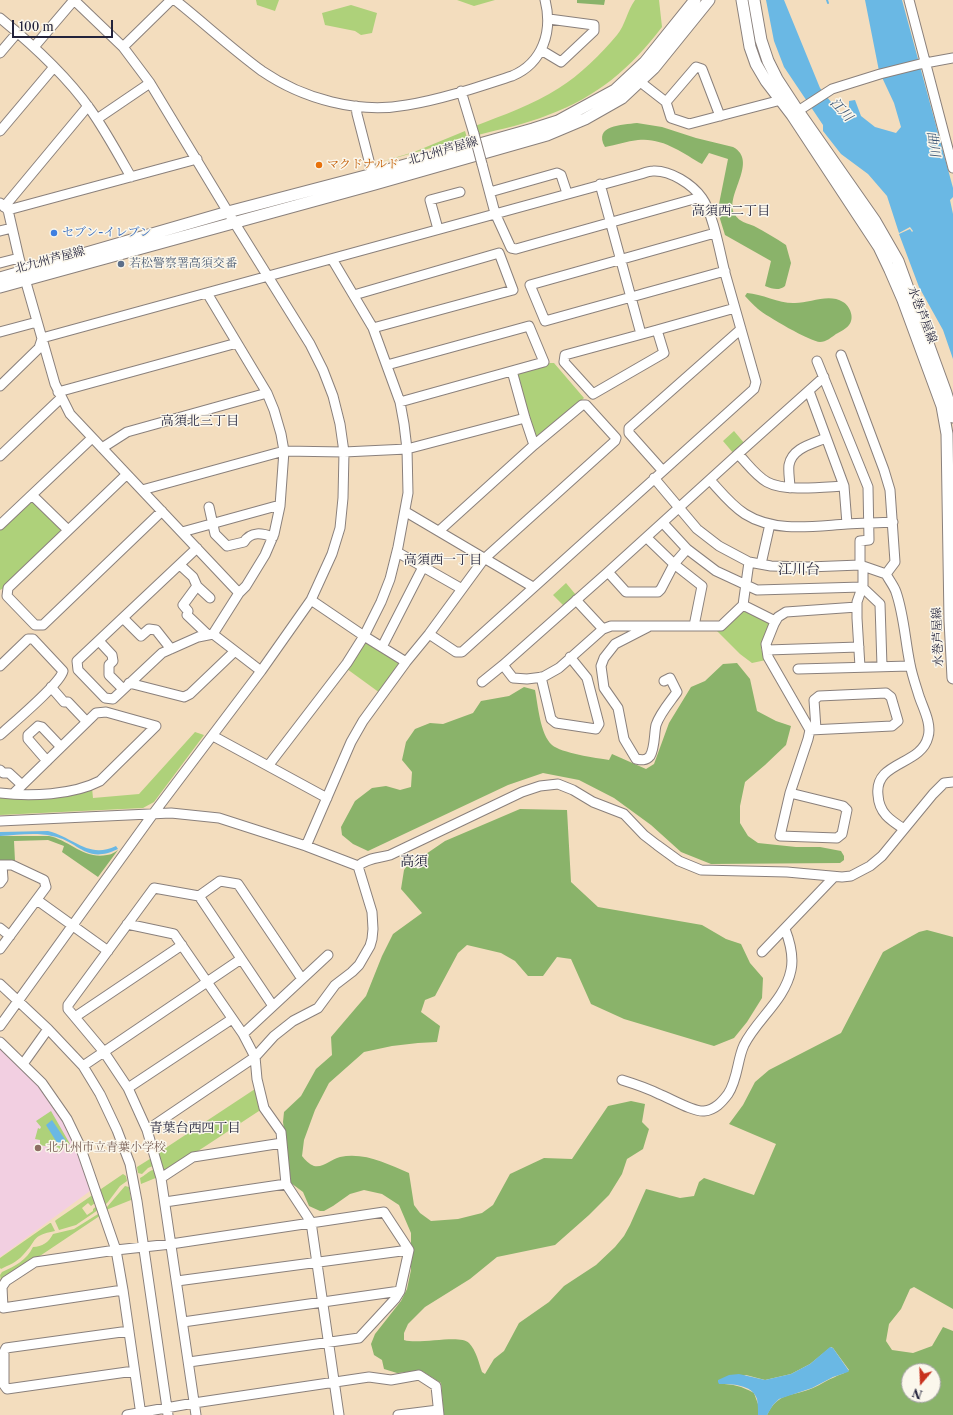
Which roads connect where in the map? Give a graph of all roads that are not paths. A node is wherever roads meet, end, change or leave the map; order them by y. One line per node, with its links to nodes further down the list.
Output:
1 (74, 0): 13 (street); 14 (street)
2 (171, 0): 14 (street)
3 (175, 0): 26 (street)
4 (546, 0): 11 (street)
5 (695, 0): 34 (main road, 北九州芦屋線)
6 (709, 0): 20 (main road, 北九州芦屋線)
7 (742, 0): 23 (main road, 水巻芦屋線)
8 (754, 0): 27 (main road, 水巻芦屋線)
9 (909, 0): 18 (street)
10 (0, 18): 12 (street)
11 (549, 19): 15 (street); 15 (street)
12 (17, 33): 13 (street); 16 (street)
13 (34, 47): 19 (street)
14 (123, 47): 21 (street)
15 (541, 50): 22 (street)
16 (0, 53)
17 (953, 58): 18 (street)
18 (923, 64): 27 (street); 32 (street)
19 (54, 67): 25 (street); 30 (street)
20 (640, 81): 24 (street); 34 (main road, 北九州芦屋線)
21 (150, 84): 29 (street); 31 (street)
22 (461, 91): 26 (street); 37 (street, bridge)
23 (781, 100): 28 (street); 163 (main road, 水巻芦屋線)
24 (666, 102): 28 (street); 28 (street)
25 (88, 106): 29 (street); 40 (street)
26 (356, 106): 34 (street)
27 (801, 109): 80 (main road, 水巻芦屋線)
28 (720, 116)
29 (97, 119): 33 (street)
30 (0, 132)
31 (197, 159): 33 (street); 41 (street)
32 (953, 168)
33 (131, 177): 40 (street)
34 (374, 179): 41 (main road, 北九州芦屋線); 43 (main road, 北九州芦屋線)
35 (600, 184): 38 (street); 39 (street); 44 (street)
36 (460, 192): 46 (street)
37 (490, 192): 38 (street); 42 (street)
38 (567, 193): 42 (street)
39 (702, 197): 44 (street); 48 (street)
40 (4, 206): 45 (street)
41 (228, 212): 43 (street); 54 (main road, 北九州芦屋線)
42 (495, 213): 44 (street); 46 (street)
43 (234, 222): 54 (main road, 北九州芦屋線); 55 (street)
44 (610, 223): 51 (street)
45 (12, 228): 47 (street); 49 (street)
46 (438, 230): 50 (street)
47 (0, 231)
48 (715, 233): 51 (street); 53 (street)
49 (19, 258): 52 (street); 54 (street)
50 (332, 259): 55 (street); 59 (street)
51 (620, 261): 60 (street); 60 (street)
52 (0, 263)
53 (725, 271): 60 (street); 61 (street)
54 (24, 275): 56 (main road, 北九州芦屋線); 57 (main road, 北九州芦屋線); 62 (street)
55 (268, 276): 58 (street); 88 (street)
56 (0, 278)
57 (0, 287)
58 (207, 293): 68 (street); 69 (street)
59 (354, 295): 63 (street); 63 (street)
60 (631, 298): 67 (street)
61 (735, 308): 64 (street); 65 (street)
62 (37, 322): 66 (street); 68 (street)
63 (372, 328): 72 (street)
64 (741, 329): 91 (street); 91 (street)
65 (657, 330): 67 (street); 67 (street)
66 (0, 332)
67 (641, 334)
68 (42, 338): 75 (street); 78 (street)
69 (237, 343): 77 (street); 78 (street)
70 (841, 355): 104 (street)
71 (817, 361): 74 (street)
72 (387, 365): 73 (street); 79 (street)
73 (512, 371): 79 (street); 81 (street)
74 (824, 377): 76 (street); 106 (street)
75 (0, 386)
76 (809, 391): 83 (street); 89 (street)
77 (267, 394): 85 (street); 87 (street)
78 (60, 395): 82 (street); 90 (street)
79 (400, 402): 86 (street)
80 (953, 417)
81 (525, 418): 84 (street); 86 (street)
82 (92, 438): 85 (street); 98 (street)
83 (826, 438): 95 (street); 96 (street)
84 (534, 445): 112 (street); 119 (street)
85 (102, 448): 92 (street)
86 (407, 450): 88 (street); 103 (street)
87 (284, 452): 88 (street); 97 (street); 99 (street)
88 (344, 452): 135 (street)
89 (738, 454): 94 (street); 96 (street)
90 (0, 456)
91 (662, 470): 93 (street)
92 (126, 475): 97 (street); 111 (street)
93 (654, 478): 101 (street); 130 (street)
94 (710, 480): 101 (street); 108 (street)
95 (844, 486): 96 (street); 109 (street)
96 (790, 488)
97 (142, 490): 102 (street)
98 (32, 495): 110 (street); 111 (street)
99 (280, 505): 107 (street); 114 (street)
100 (209, 507): 107 (street)
101 (678, 508): 105 (street); 120 (street)
102 (162, 511): 111 (street); 113 (street)
103 (406, 512): 112 (street); 118 (street)
104 (893, 522): 106 (street); 127 (street)
105 (663, 523): 115 (street); 117 (street)
106 (869, 523): 109 (street); 124 (street)
107 (213, 524): 113 (street); 114 (street)
108 (770, 524): 109 (street); 122 (street)
109 (847, 524)
110 (0, 526)
111 (68, 530)
112 (439, 531): 119 (street)
113 (182, 532): 116 (street)
114 (273, 537): 133 (street)
115 (647, 538): 121 (street); 126 (street)
116 (197, 548): 123 (street); 133 (street)
117 (687, 549): 121 (street); 128 (street)
118 (397, 552): 125 (street); 146 (street)
119 (484, 558): 130 (street); 132 (street)
120 (749, 562): 122 (street); 128 (street)
121 (674, 564): 126 (street); 141 (street)
122 (761, 564): 124 (street)
123 (180, 565): 129 (street); 139 (street)
124 (862, 566): 127 (street); 131 (street)
125 (423, 567): 132 (street); 148 (street)
126 (608, 572): 136 (street)
127 (886, 574): 158 (street)
128 (746, 585): 131 (street); 137 (street)
129 (197, 586): 134 (street); 145 (street)
130 (533, 587): 144 (street)
131 (862, 587): 138 (street); 157 (street)
132 (462, 589): 144 (street)
133 (239, 593): 145 (street)
134 (210, 598)
135 (311, 600): 146 (street); 161 (street)
136 (576, 600): 143 (street); 155 (street)
137 (743, 605): 140 (street); 141 (street)
138 (857, 607): 140 (street); 149 (street)
139 (123, 618): 147 (street); 150 (street)
140 (775, 621): 151 (street)
141 (694, 626): 142 (street)
142 (649, 627): 143 (street); 164 (street)
143 (603, 629): 153 (street)
144 (429, 634): 154 (street)
145 (210, 635): 150 (street); 152 (street)
146 (364, 636): 148 (street); 174 (street)
147 (99, 641): 166 (street); 166 (street)
148 (382, 647): 154 (street)
149 (859, 647): 151 (street); 159 (street)
150 (171, 649): 166 (street)
151 (767, 650): 169 (street)
152 (235, 651): 161 (street); 166 (street)
153 (570, 657): 162 (street); 162 (street)
154 (406, 662): 181 (street)
155 (503, 665): 162 (street); 165 (street)
156 (0, 666): 167 (street)
157 (882, 666): 158 (street); 159 (street)
158 (910, 666): 184 (street)
159 (860, 667): 160 (street)
160 (798, 669)
161 (261, 671): 171 (street)
162 (541, 677)
163 (953, 678)
164 (664, 681)
165 (482, 682)
166 (126, 686)
167 (51, 688): 168 (street); 170 (street)
168 (87, 722): 172 (street); 179 (street)
169 (813, 730): 169 (street); 180 (street)
170 (0, 735)
171 (213, 736): 174 (street); 182 (street)
172 (62, 747): 173 (street); 173 (street)
173 (48, 760): 177 (street)
174 (268, 766): 181 (street)
175 (0, 770): 177 (street)
176 (953, 782): 184 (street)
177 (22, 785): 179 (street)
178 (0, 793): 179 (street)
179 (13, 794)
180 (790, 794): 180 (street)
181 (327, 798): 185 (street)
182 (154, 814): 183 (street); 185 (street); 193 (street)
183 (0, 821)
184 (904, 829): 188 (street)
185 (306, 846): 187 (street)
186 (1, 865): 189 (street); 191 (street)
187 (358, 866): 188 (street); 215 (street)
188 (834, 877): 195 (street)
189 (0, 883)
190 (199, 896): 192 (street); 202 (street); 203 (street)
191 (37, 900): 193 (street); 196 (street)
192 (127, 924): 197 (street); 199 (street)
193 (72, 925): 199 (street); 206 (street)
194 (0, 928): 196 (street)
195 (785, 929): 200 (street); 218 (street)
196 (10, 936): 198 (street)
197 (182, 945): 204 (street); 208 (street)
198 (0, 949)
199 (108, 951): 208 (street)
200 (762, 952)
201 (328, 955): 203 (street)
202 (241, 959): 204 (street); 207 (street)
203 (302, 979): 207 (street)
204 (207, 982): 209 (street); 214 (street)
205 (0, 984): 206 (street)
206 (19, 1001): 210 (street); 211 (street)
207 (273, 1006): 212 (street)
208 (75, 1017): 214 (street)
209 (232, 1019): 212 (street); 219 (street)
210 (0, 1026)
211 (48, 1029): 216 (street); 217 (street)
212 (243, 1034): 215 (street)
213 (0, 1042): 216 (street)
214 (104, 1052): 217 (street); 219 (street)
215 (255, 1057): 220 (street); 221 (street)
216 (24, 1064): 228 (street)
217 (83, 1066): 227 (street)
218 (622, 1080)
219 (128, 1088): 220 (street)
220 (147, 1130): 222 (street)
221 (282, 1143): 222 (street); 223 (street)
222 (161, 1178): 224 (street)
223 (286, 1184): 224 (street); 225 (street)
224 (165, 1202): 226 (street)
225 (311, 1222): 226 (street); 229 (street); 230 (street)
226 (171, 1244): 227 (street); 231 (street)
227 (143, 1247): 228 (street); 242 (street)
228 (116, 1250): 232 (street); 232 (street)
229 (409, 1250): 230 (street); 233 (street)
230 (317, 1262): 231 (street); 234 (street)
231 (177, 1281): 235 (street)
232 (123, 1290): 236 (street)
233 (400, 1291): 234 (street); 237 (street)
234 (323, 1302): 235 (street); 237 (street)
235 (183, 1322): 238 (street)
236 (129, 1331): 239 (street); 239 (street)
237 (329, 1342): 238 (street); 240 (street)
238 (189, 1362): 241 (street)
239 (134, 1371): 244 (street)
240 (335, 1382): 241 (street); 243 (street); 247 (street)
241 (194, 1403): 242 (street); 246 (street)
242 (167, 1411): 244 (street)
243 (438, 1412): 248 (street)
244 (141, 1414): 245 (street)
245 (127, 1415)
246 (196, 1415)
247 (339, 1415)
248 (398, 1415)

